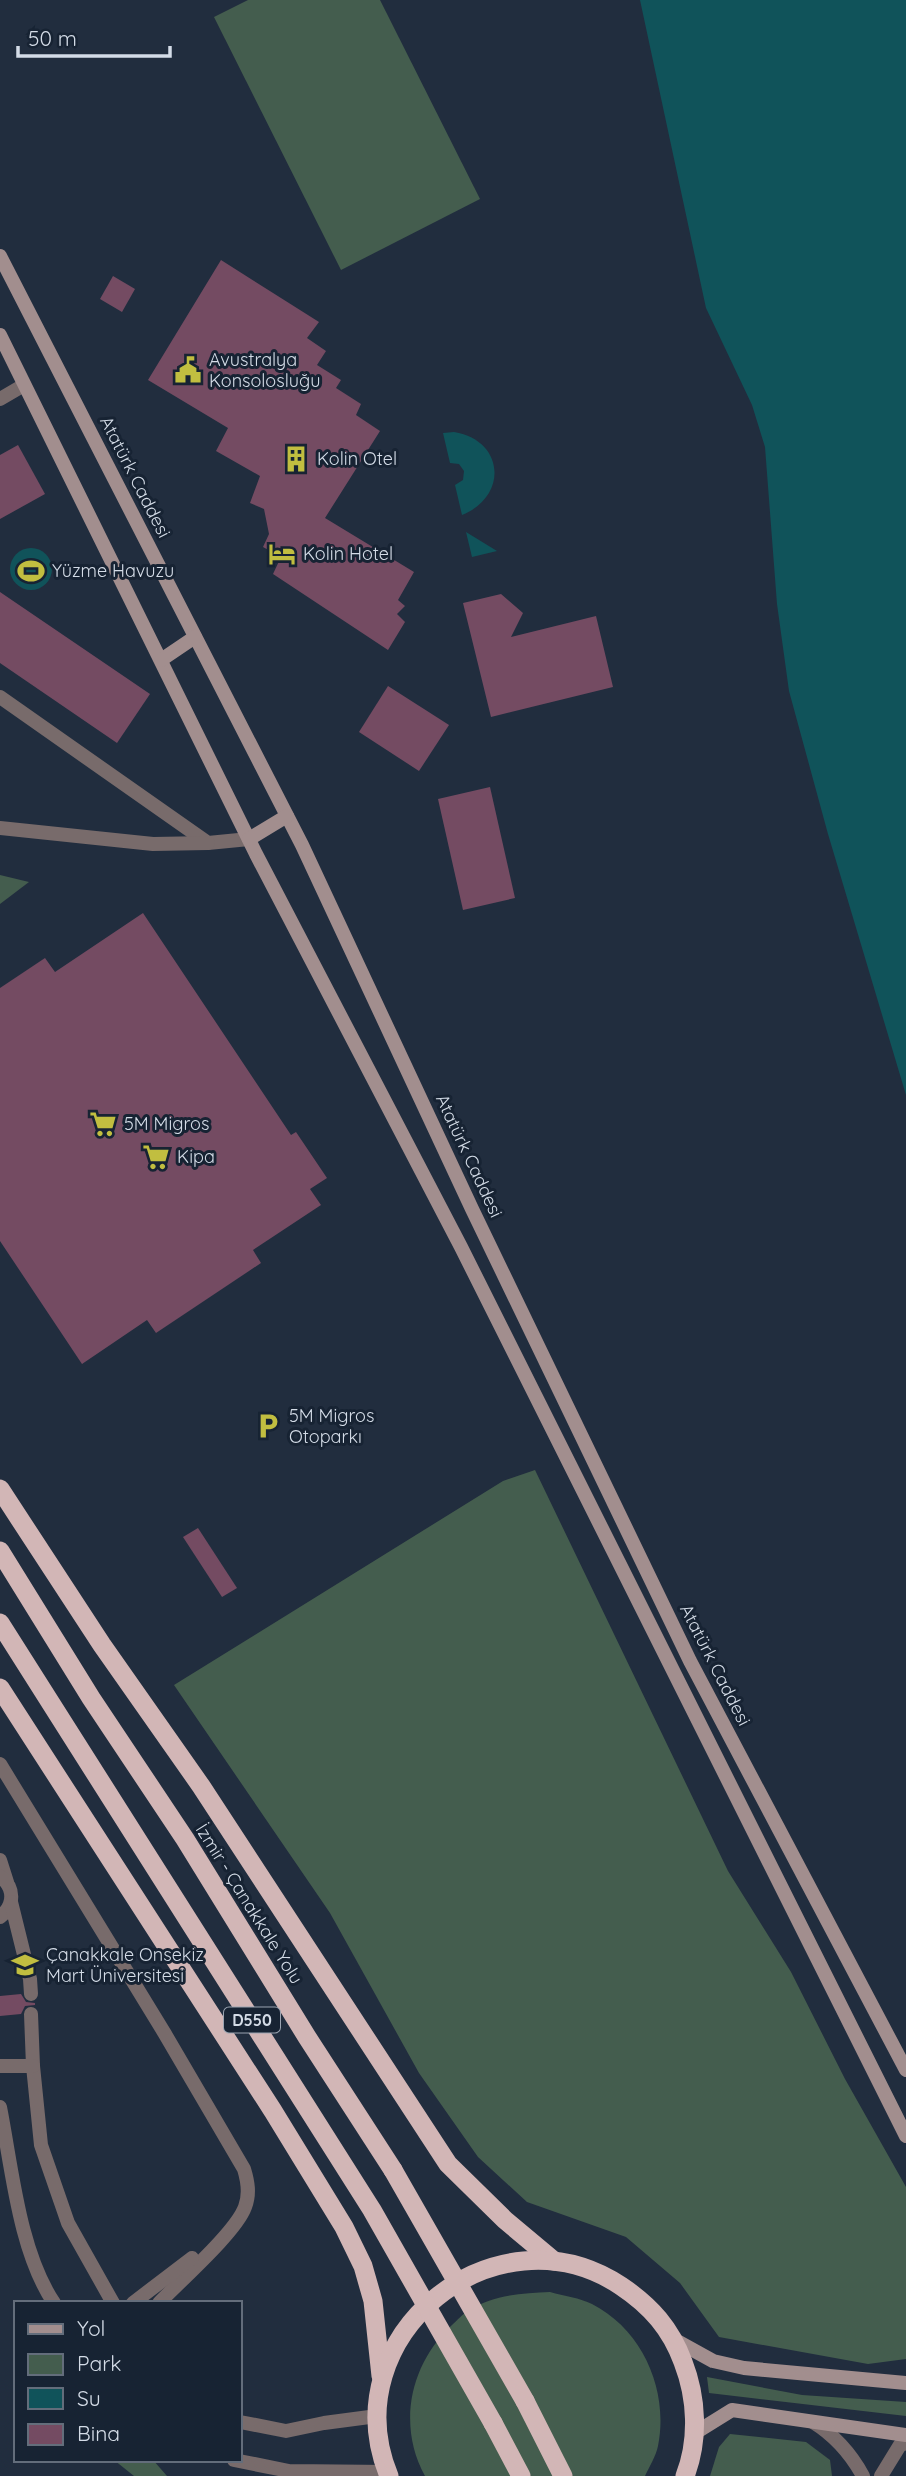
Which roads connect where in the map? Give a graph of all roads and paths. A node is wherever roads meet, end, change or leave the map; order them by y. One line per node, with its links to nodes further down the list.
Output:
1 (0, 256): 5 (main road, Atatürk Caddesi)
2 (0, 335): 3 (main road)
3 (24, 385): 4 (street); 6 (main road)
4 (0, 399)
5 (195, 637): 6 (main road); 9 (main road, Atatürk Caddesi)
6 (160, 660): 11 (main road)
7 (0, 697): 12 (street)
8 (0, 813): 10 (street)
9 (287, 816): 11 (main road); 13 (main road, Atatürk Caddesi)
10 (4, 828): 12 (street)
11 (249, 839): 12 (street); 14 (main road)
12 (208, 843)
13 (568, 1408): 14 (main road); 28 (main road, Atatürk Caddesi)
14 (545, 1420): 30 (main road)
15 (0, 1489): 32 (highway)
16 (0, 1551): 49 (highway, İzmir - Çanakkale Yolu / D550, bridge)
17 (0, 1623): 48 (highway, D550, bridge)
18 (0, 1688): 38 (highway)
19 (0, 1764): 31 (street)
20 (0, 1860): 21 (street)
21 (4, 1879): 22 (street)
22 (11, 1902): 23 (street); 24 (street)
23 (0, 1917)
24 (31, 1994)
25 (32, 2014): 27 (street)
26 (0, 2066): 27 (street)
27 (33, 2066): 34 (street)
28 (906, 2070)
29 (0, 2107): 33 (street)
30 (906, 2136)
31 (230, 2230): 35 (street); 36 (street)
32 (554, 2261): 37 (highway); 38 (highway)
33 (53, 2301)
34 (112, 2301)
35 (136, 2301)
36 (161, 2301)
37 (675, 2340): 39 (main road); 43 (highway)
38 (381, 2376): 40 (highway)
39 (906, 2383)
40 (377, 2416): 42 (street); 47 (highway)
41 (812, 2421): 43 (main road); 44 (main road); 51 (street)
42 (242, 2423)
43 (695, 2434): 50 (highway)
44 (906, 2435)
45 (906, 2443): 52 (street)
46 (242, 2462): 47 (street)
47 (388, 2474)
48 (521, 2476)
49 (563, 2476)
50 (685, 2476)
51 (863, 2476)
52 (881, 2476)

